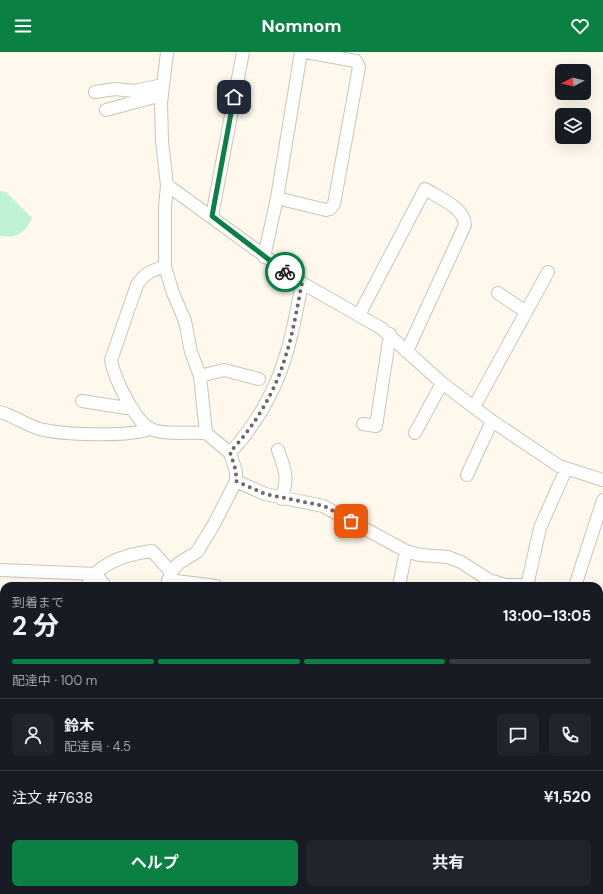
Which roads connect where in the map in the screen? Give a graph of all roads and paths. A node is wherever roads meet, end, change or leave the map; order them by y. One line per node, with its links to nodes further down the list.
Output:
1 (167, 52): 5 (street)
2 (242, 52): 10 (street)
3 (301, 52): 9 (street)
4 (306, 52): 9 (street)
5 (163, 90): 6 (street); 7 (street); 8 (street)
6 (95, 92)
7 (106, 110)
8 (167, 185): 10 (street); 12 (street)
9 (277, 198): 11 (street)
10 (212, 216): 11 (street)
11 (264, 257): 14 (street)
12 (165, 267): 20 (street); 25 (street)
13 (548, 272): 16 (street)
14 (302, 283): 17 (street); 33 (street)
15 (498, 294): 16 (street)
16 (526, 312): 24 (street)
17 (359, 315): 18 (street); 19 (street)
18 (390, 334): 19 (street); 28 (street)
19 (407, 350): 22 (street)
20 (200, 376): 21 (street); 30 (street)
21 (259, 378)
22 (442, 383): 24 (street); 31 (street)
23 (82, 401): 25 (street)
24 (474, 407): 27 (street)
25 (132, 408): 29 (street)
26 (0, 412): 29 (street)
27 (492, 421): 34 (street); 35 (street)
28 (364, 424)
29 (150, 429): 30 (street)
30 (206, 433): 33 (street)
31 (415, 433)
32 (278, 450): 38 (street)
33 (230, 452): 37 (street)
34 (566, 469): 36 (street); 49 (street)
35 (466, 475)
36 (603, 480)
37 (236, 481): 38 (street); 43 (street)
38 (282, 498): 40 (street)
39 (603, 500): 50 (street)
40 (406, 551): 47 (street); 48 (street)
41 (0, 570): 42 (street)
42 (96, 574): 43 (street); 44 (street); 45 (street)
43 (169, 579): 46 (street)
44 (90, 582)
45 (102, 582)
46 (189, 582)
47 (400, 582)
48 (495, 582)
49 (528, 582)
50 (576, 582)

